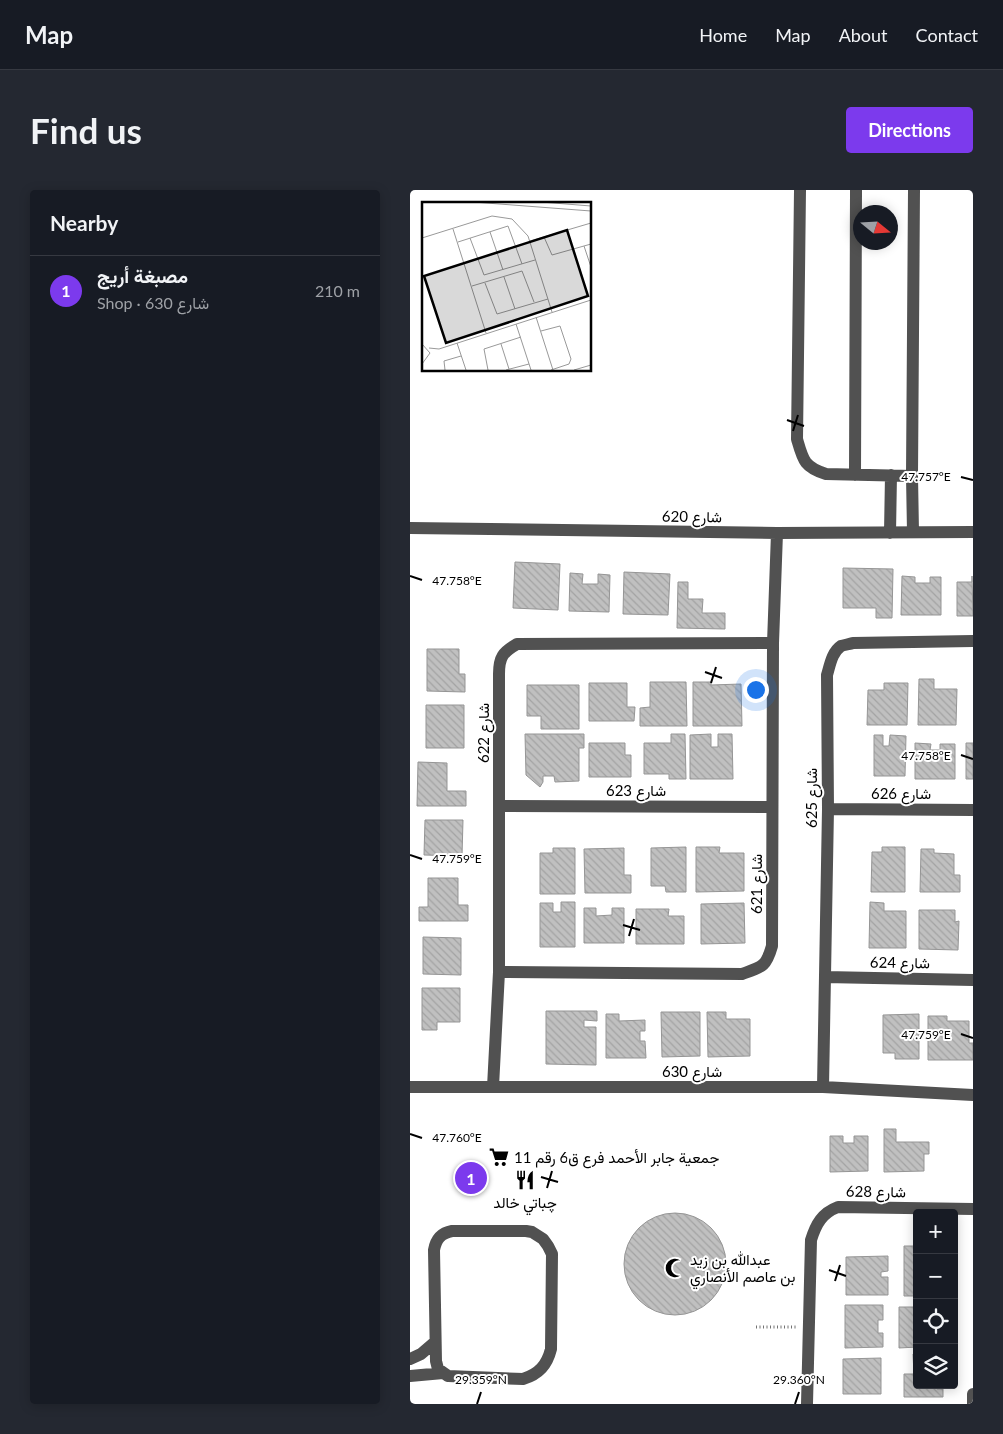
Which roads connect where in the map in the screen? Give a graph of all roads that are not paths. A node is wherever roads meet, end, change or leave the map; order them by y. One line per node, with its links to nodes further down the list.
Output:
1 (800, 190): 4 (street)
2 (856, 190): 4 (street)
3 (914, 190): 6 (street)
4 (855, 475): 5 (street)
5 (890, 476): 6 (street); 11 (street)
6 (912, 476): 8 (street)
7 (410, 528): 10 (street, شارع 620)
8 (913, 532): 9 (street, شارع 620); 11 (street, شارع 620)
9 (973, 532)
10 (777, 533): 11 (street, شارع 620); 13 (street, شارع 621)
11 (890, 533)
12 (973, 641): 16 (street, شارع 625)
13 (773, 643): 14 (street, شارع 622); 15 (street, شارع 621)
14 (499, 806): 15 (street, شارع 623); 18 (street, شارع 622)
15 (772, 807): 18 (street, شارع 621)
16 (828, 809): 17 (street, شارع 626); 19 (street, شارع 625)
17 (973, 810)
18 (499, 972): 22 (street, شارع 622)
19 (825, 976): 20 (street, شارع 624); 23 (street, شارع 625)
20 (973, 980)
21 (410, 1087): 22 (street, شارع 630)
22 (493, 1087): 23 (street, شارع 630)
23 (823, 1087): 24 (street, شارع 630)
24 (973, 1095)
25 (973, 1209): 31 (street, شارع 628)
26 (435, 1342): 27 (street); 28 (street); 28 (street)
27 (410, 1359)
28 (443, 1373): 29 (street)
29 (410, 1376)
30 (973, 1394): 32 (street)
31 (807, 1404)
32 (973, 1404)

